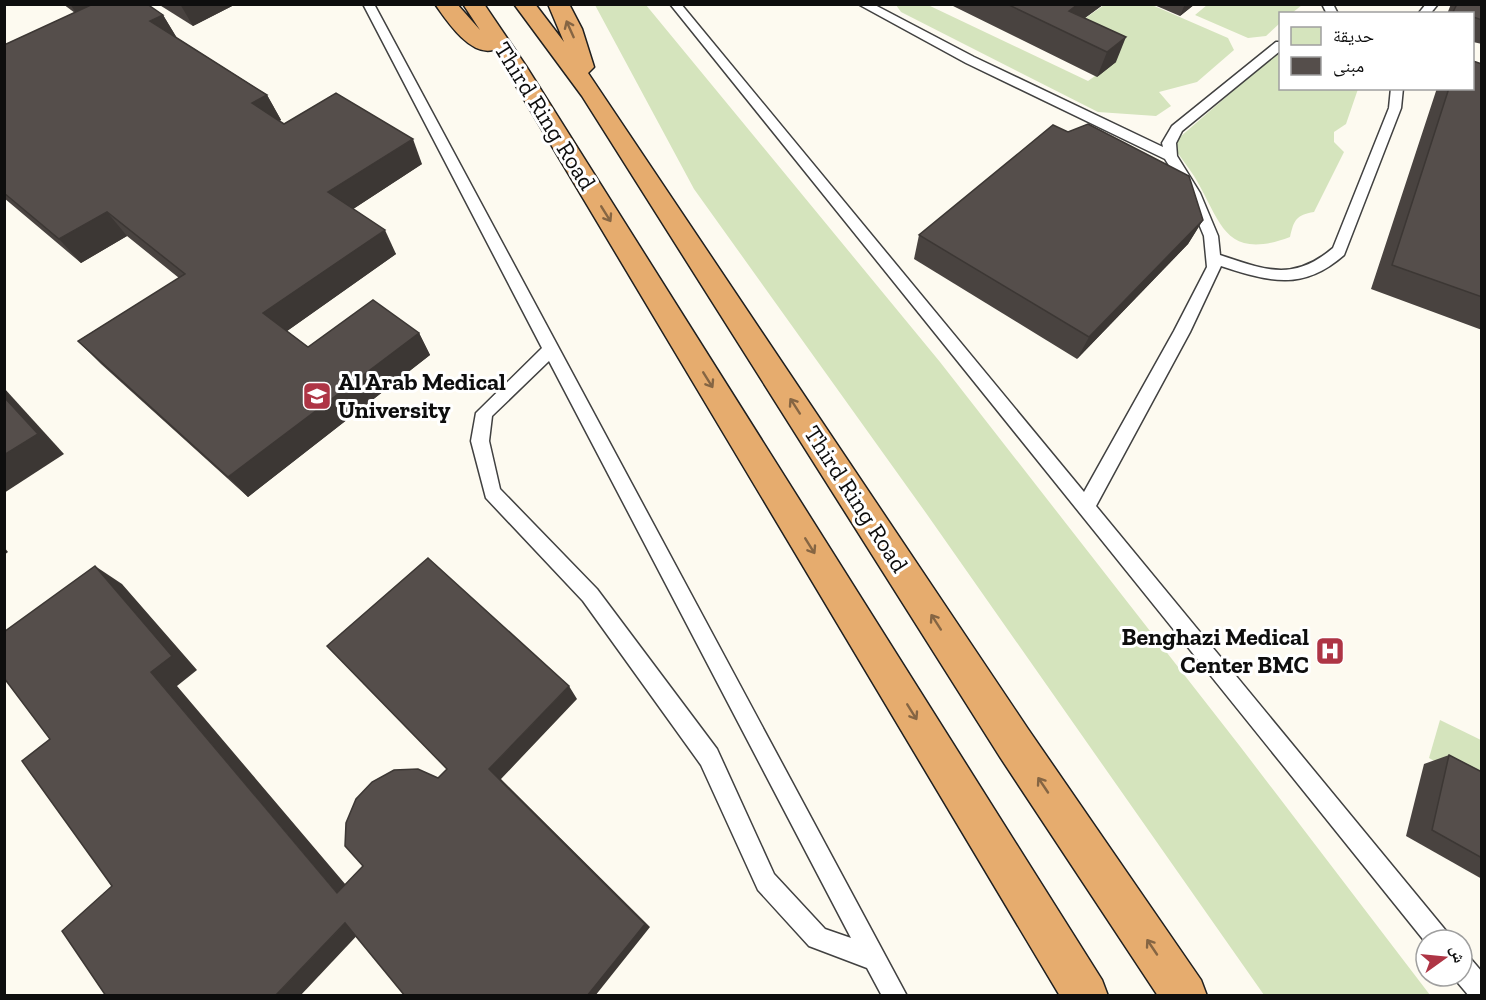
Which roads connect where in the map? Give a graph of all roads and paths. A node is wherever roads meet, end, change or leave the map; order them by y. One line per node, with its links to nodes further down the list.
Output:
1 (368, 4): 14 (lane)
2 (445, 4): 9 (highway)
3 (473, 4): 9 (highway, Third Ring Road)
4 (524, 4): 11 (highway, Third Ring Road)
5 (558, 4): 11 (highway, one-way to 5)
6 (675, 4): 15 (lane)
7 (863, 4): 12 (lane)
8 (1279, 47): 12 (lane)
9 (515, 66): 19 (highway, Third Ring Road, one-way to 19)
10 (1397, 90): 13 (lane)
11 (592, 94): 20 (highway, Third Ring Road, one-way to 11)
12 (1170, 156): 13 (lane)
13 (1213, 258): 15 (lane)
14 (551, 349): 17 (lane); 17 (lane)
15 (1085, 508): 16 (lane)
16 (1429, 928)
17 (874, 958): 18 (lane)
18 (895, 996)
19 (1086, 996)
20 (1185, 996)

